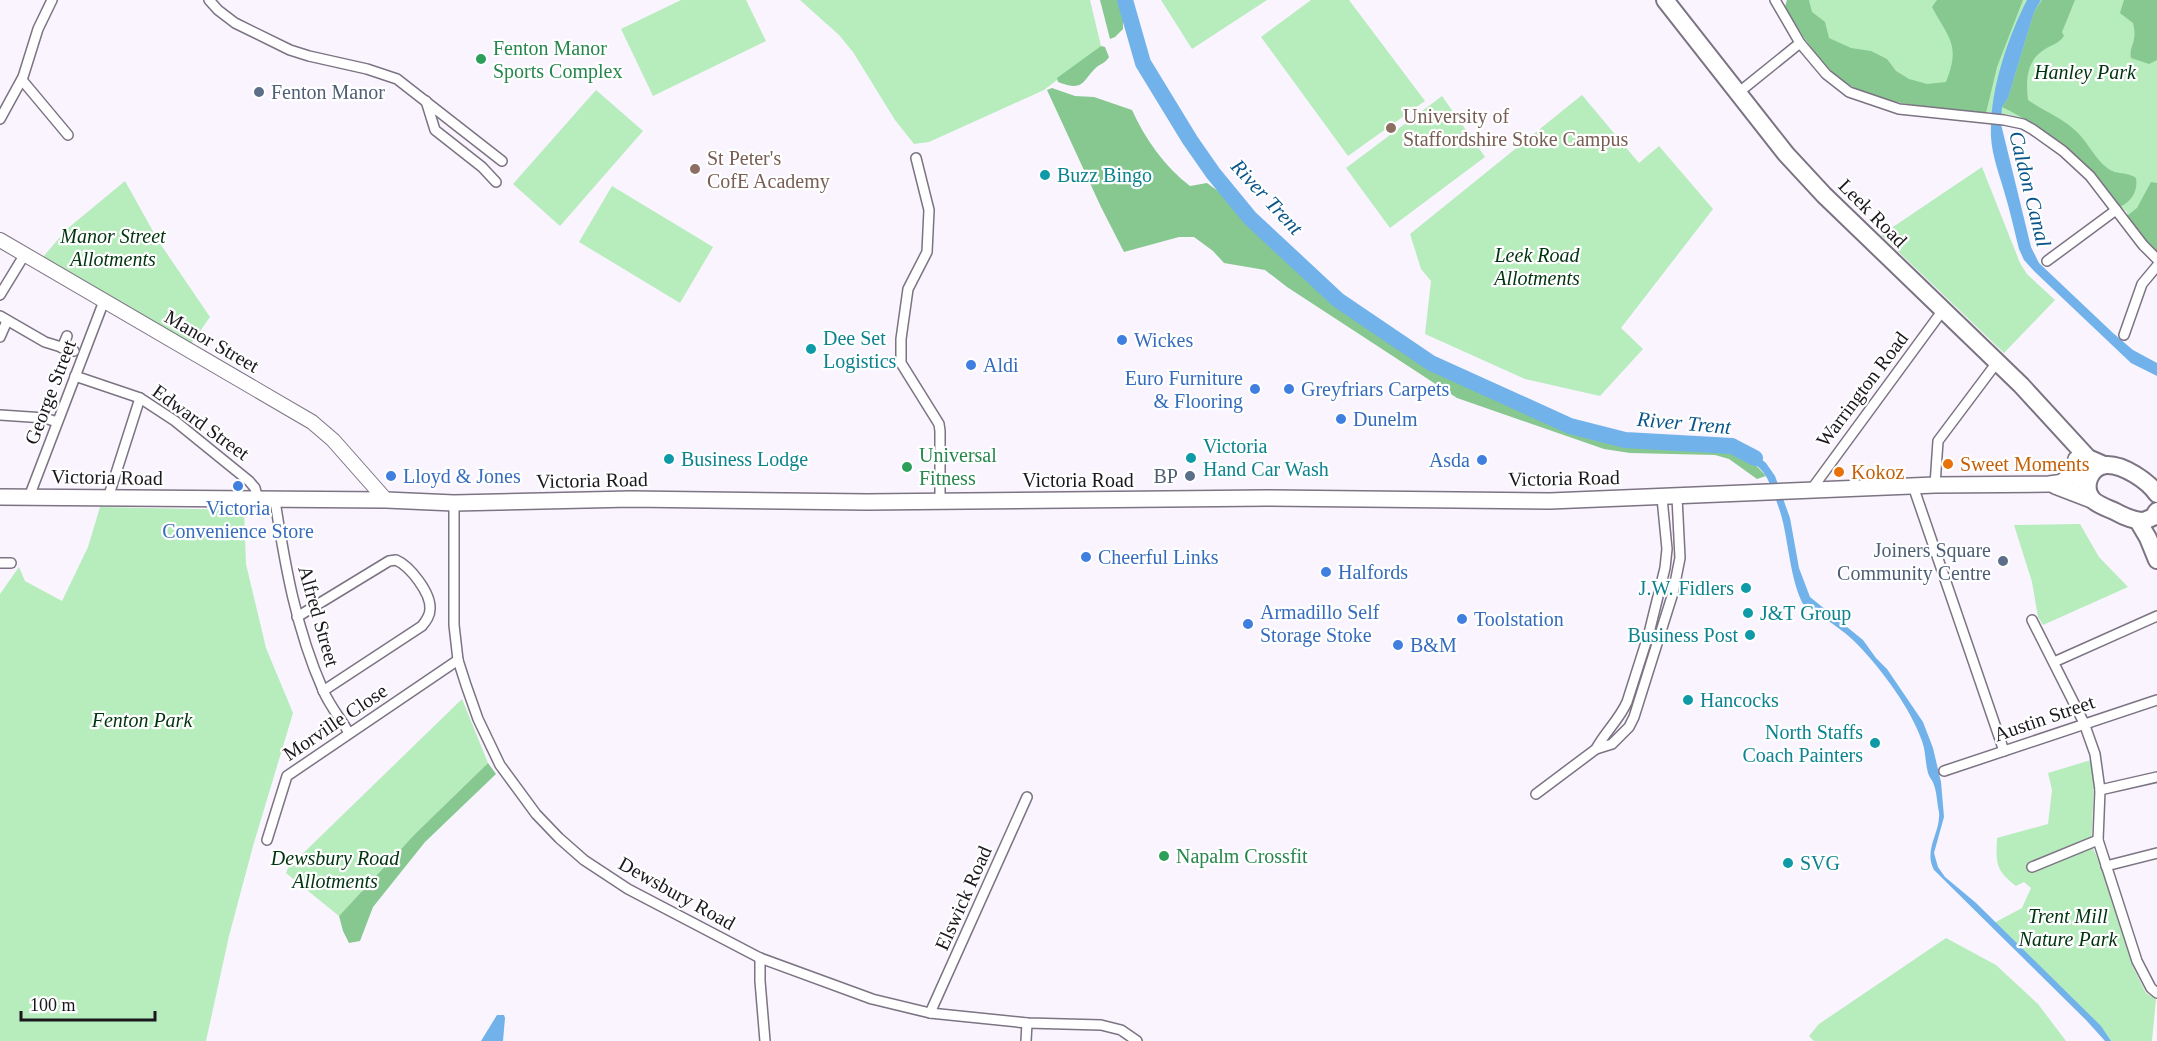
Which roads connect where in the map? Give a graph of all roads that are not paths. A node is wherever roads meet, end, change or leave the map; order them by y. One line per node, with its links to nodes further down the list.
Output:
1 (52, 0): 6 (street)
2 (209, 0): 8 (street)
3 (1665, 0): 7 (highway, Leek Road)
4 (1774, 0): 5 (street)
5 (1800, 43): 7 (street); 14 (street)
6 (22, 80): 9 (street); 10 (street)
7 (1738, 93): 23 (highway, Leek Road)
8 (426, 101): 12 (street); 13 (street)
9 (0, 119)
10 (68, 135)
11 (916, 158): 52 (street)
12 (502, 161)
13 (496, 182)
14 (2116, 210): 16 (street); 17 (street)
15 (0, 240): 18 (street, Manor Street)
16 (2157, 259)
17 (2047, 261)
18 (19, 264): 19 (street); 21 (street); 22 (street, Manor Street)
19 (4, 266)
20 (2157, 266): 25 (street)
21 (0, 295)
22 (104, 301): 31 (street, George Street); 51 (street, Manor Street)
23 (1943, 310): 30 (highway, Leek Road); 44 (street, Warrington Road)
24 (4, 319): 27 (street); 28 (street)
25 (2124, 335)
26 (67, 336): 28 (street)
27 (0, 337)
28 (62, 348): 29 (street)
29 (74, 351)
30 (1998, 361): 35 (highway, Leek Road); 42 (street)
31 (75, 375): 32 (street, Edward Street); 34 (street, George Street)
32 (140, 398): 49 (street); 50 (street, Edward Street)
33 (0, 415): 34 (street)
34 (57, 422): 48 (street, George Street)
35 (2069, 440): 36 (highway, Leek Road); 37 (highway, Leek Road)
36 (2076, 459): 39 (highway, Leek Road); 41 (main road)
37 (2104, 465): 38 (highway, Leek Road); 39 (highway)
38 (2135, 476): 40 (highway); 45 (highway)
39 (2088, 478): 41 (main road, Victoria Road); 54 (highway, Leek Road)
40 (2157, 478)
41 (2056, 483): 42 (main road, Victoria Road); 54 (main road, Victoria Road)
42 (1935, 485): 43 (main road, Victoria Road)
43 (1913, 486): 44 (main road, Victoria Road); 72 (street)
44 (1811, 490): 47 (main road, Victoria Road)
45 (2157, 494)
46 (0, 497): 48 (main road, Victoria Road)
47 (1670, 497): 52 (main road, Victoria Road); 71 (street); 71 (street)
48 (30, 498): 49 (main road, Victoria Road)
49 (108, 498): 50 (main road, Victoria Road)
50 (258, 500): 53 (main road, Victoria Road)
51 (386, 500): 53 (main road, Victoria Road); 55 (main road, Victoria Road)
52 (940, 500): 55 (main road, Victoria Road)
53 (276, 501): 63 (street, Alfred Street)
54 (2094, 501): 57 (highway)
55 (454, 503): 66 (street, Dewsbury Road)
56 (2157, 512): 57 (highway); 58 (highway)
57 (2138, 521): 59 (highway)
58 (2157, 524)
59 (2157, 560)
60 (0, 563): 61 (street)
61 (11, 563)
62 (2157, 616): 65 (street)
63 (297, 617): 67 (street, Alfred Street); 67 (street)
64 (2032, 620): 65 (street)
65 (2054, 662): 69 (street)
66 (455, 663): 70 (street, Morville Close); 83 (street, Dewsbury Road)
67 (323, 691): 70 (street, Alfred Street)
68 (2157, 700): 69 (street, Austin Street)
69 (2084, 723): 72 (street, Austin Street); 75 (street)
70 (349, 733): 78 (street, Morville Close)
71 (1596, 749): 76 (street)
72 (2004, 751): 73 (street, Austin Street)
73 (1944, 771)
74 (2157, 777): 75 (street)
75 (2100, 790): 79 (street)
76 (1536, 794)
77 (1027, 797): 85 (street, Elswick Road)
78 (267, 840)
79 (2098, 840): 81 (street); 82 (street)
80 (2157, 853): 81 (street)
81 (2106, 866): 84 (street)
82 (2032, 867)
83 (760, 958): 85 (street, Dewsbury Road); 87 (street)
84 (2157, 993)
85 (930, 1013): 86 (street, Dewsbury Road)
86 (1027, 1023): 88 (street); 89 (street, Dewsbury Road)
87 (765, 1041)
88 (1026, 1041)
89 (1137, 1041)

